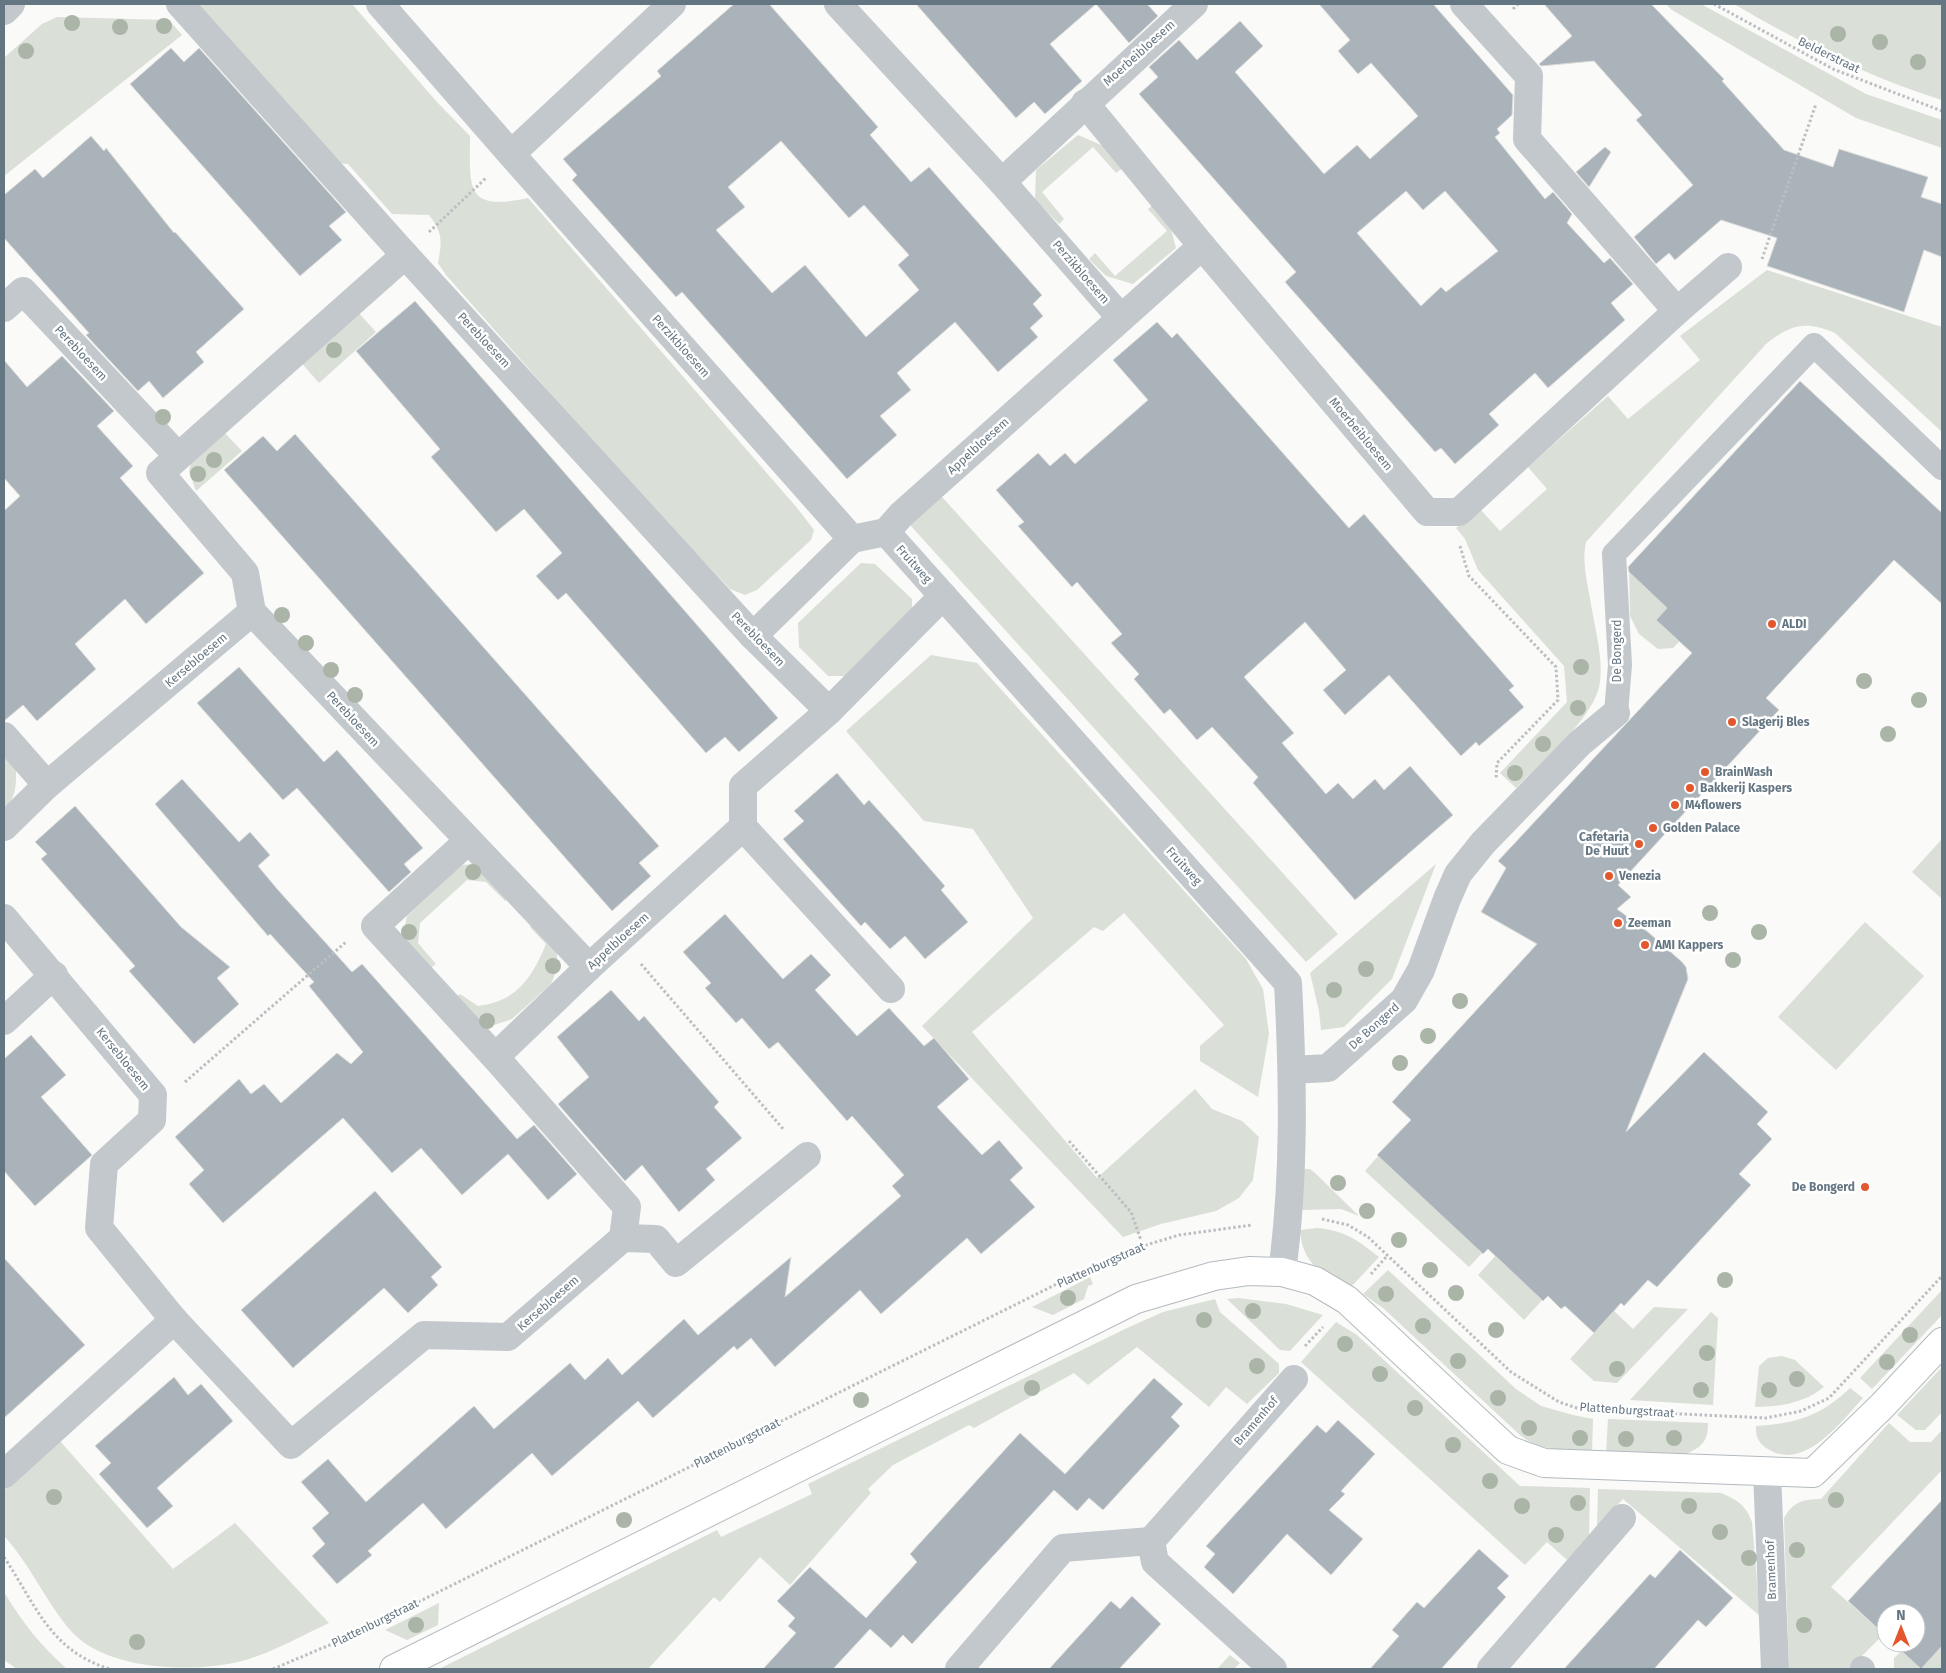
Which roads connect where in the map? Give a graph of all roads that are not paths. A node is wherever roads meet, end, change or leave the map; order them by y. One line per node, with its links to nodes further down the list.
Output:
1 (11, 4): 8 (street)
2 (180, 4): 13 (street, Perebloesem)
3 (380, 4): 10 (street, Perzikbloesem)
4 (672, 4): 10 (street)
5 (838, 4): 11 (street, Perzikbloesem)
6 (1194, 4): 9 (street, Moerbeibloesem)
7 (1464, 4): 16 (street)
8 (4, 11)
9 (1085, 103): 11 (street, Moerbeibloesem); 12 (street, Moerbeibloesem)
10 (511, 154): 21 (street, Perzikbloesem)
11 (1002, 182): 17 (street, Perzikbloesem)
12 (1202, 246): 16 (street, Moerbeibloesem); 17 (street, Appelbloesem)
13 (405, 255): 18 (street); 24 (street, Perebloesem)
14 (1728, 266): 16 (street)
15 (4, 308): 18 (street, Perebloesem)
16 (1677, 311)
17 (1121, 318): 20 (street, Appelbloesem)
18 (178, 456): 23 (street)
19 (1942, 468): 26 (lane, De Bongerd)
20 (886, 532): 21 (street); 22 (street, Fruitweg)
21 (852, 539): 24 (street)
22 (943, 596): 25 (street); 38 (street, Fruitweg)
23 (252, 612): 28 (street, Kersebloesem); 31 (street, Perebloesem)
24 (753, 636): 25 (street, Perebloesem)
25 (829, 711): 30 (street)
26 (1616, 713): 38 (street, De Bongerd)
27 (4, 736): 28 (street)
28 (48, 785): 29 (street, Kersebloesem)
29 (4, 827)
30 (743, 827): 33 (street, Appelbloesem); 35 (street)
31 (468, 841): 33 (street, Perebloesem); 37 (street)
32 (4, 918): 34 (street, Kersebloesem)
33 (590, 967): 37 (street, Appelbloesem)
34 (54, 975): 36 (street); 42 (street, Kersebloesem)
35 (891, 989)
36 (4, 1021)
37 (495, 1057): 40 (street)
38 (1292, 1070): 41 (street, Fruitweg)
39 (807, 1156): 40 (street)
40 (623, 1238): 42 (street, Kersebloesem)
41 (1282, 1272): 45 (street); 50 (street)
42 (174, 1320): 46 (street)
43 (1942, 1342): 45 (street)
44 (1294, 1379): 48 (street, Bramenhof)
45 (1768, 1472): 53 (street, Bramenhof)
46 (4, 1474)
47 (1622, 1518): 49 (street)
48 (1151, 1541): 51 (street); 52 (street)
49 (1498, 1667)
50 (394, 1669)
51 (959, 1669)
52 (1273, 1669)
53 (1775, 1669)

